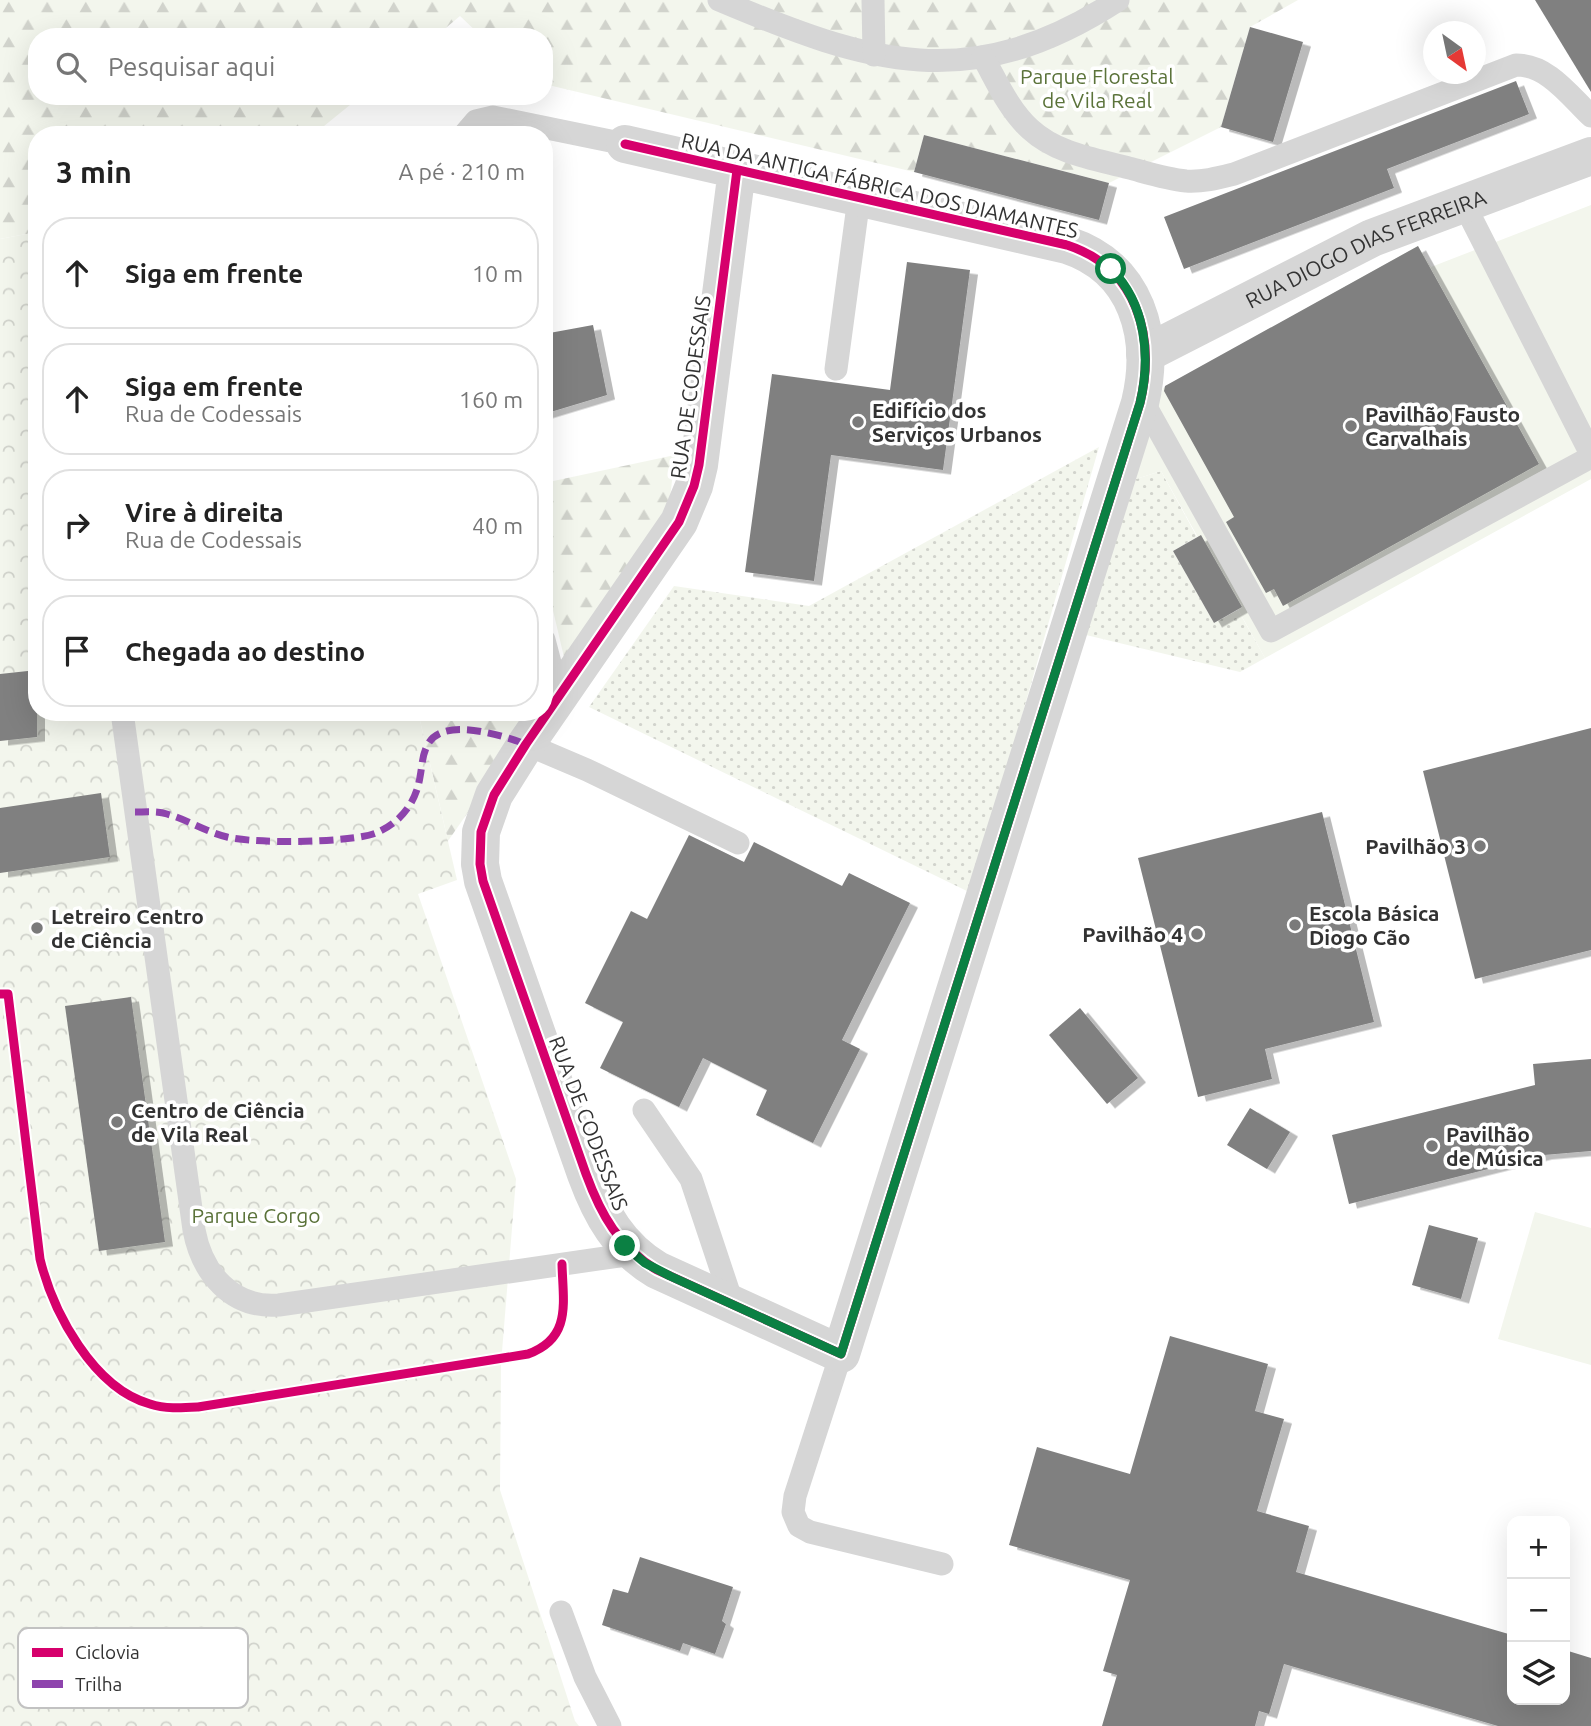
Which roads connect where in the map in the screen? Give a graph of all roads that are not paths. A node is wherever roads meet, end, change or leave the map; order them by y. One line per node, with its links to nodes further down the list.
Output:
1 (719, 0): 4 (lane)
2 (873, 0): 4 (lane)
3 (1118, 0): 5 (lane)
4 (874, 55): 5 (lane)
5 (983, 57): 6 (lane)
6 (1591, 116)
7 (472, 126): 8 (lane)
8 (537, 126)
9 (553, 129): 10 (lane)
10 (625, 144): 12 (street, RUA DA ANTIGA FÁBRICA DOS DIAMANTES)
11 (1591, 156): 14 (street, RUA DIOGO DIAS FERREIRA)
12 (737, 170): 13 (street, RUA DA ANTIGA FÁBRICA DOS DIAMANTES); 20 (street, RUA DE CODESSAIS)
13 (859, 198): 15 (street, RUA DA ANTIGA FÁBRICA DOS DIAMANTES); 16 (lane)
14 (1463, 202): 15 (street, RUA DIOGO DIAS FERREIRA); 18 (lane)
15 (1145, 354): 17 (street)
16 (836, 369)
17 (1141, 398): 18 (lane); 29 (street)
18 (1591, 456)
19 (553, 674): 20 (lane)
20 (559, 697): 21 (street, RUA DE CODESSAIS)
21 (553, 706)
22 (123, 721): 27 (lane)
23 (542, 721): 24 (street, RUA DE CODESSAIS)
24 (526, 744): 25 (lane); 27 (street, RUA DE CODESSAIS)
25 (738, 843)
26 (644, 1110): 28 (lane)
27 (633, 1254): 28 (street, RUA DE CODESSAIS)
28 (733, 1305): 29 (street, RUA DE CODESSAIS)
29 (841, 1354): 30 (lane)
30 (942, 1564)
31 (561, 1612): 32 (lane)
32 (610, 1726)

